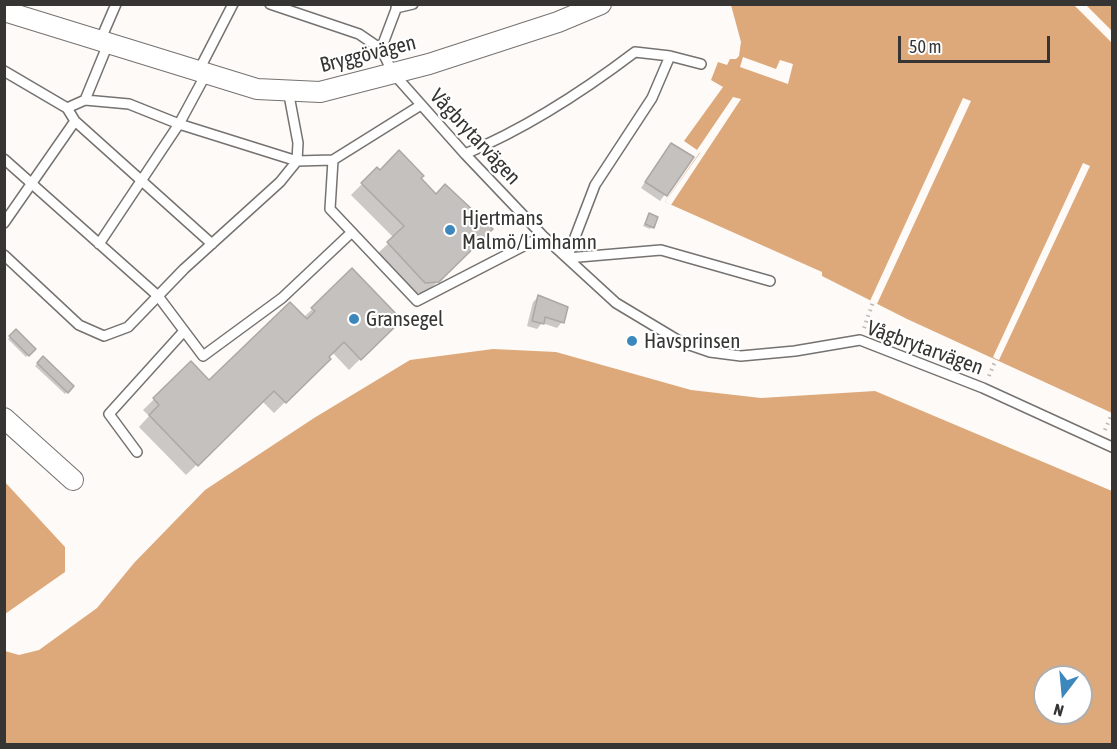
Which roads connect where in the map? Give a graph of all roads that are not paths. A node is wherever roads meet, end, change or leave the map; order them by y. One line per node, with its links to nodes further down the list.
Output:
1 (7, 4): 8 (lane)
2 (116, 4): 9 (lane)
3 (233, 4): 14 (lane)
4 (270, 4): 10 (lane)
5 (413, 4): 7 (lane)
6 (600, 4): 15 (street, Bryggövägen)
7 (397, 6): 10 (lane)
8 (4, 10): 9 (street, Bryggövägen)
9 (104, 43): 14 (street, Bryggövägen); 17 (lane)
10 (381, 49): 15 (lane, Vågbrytarvägen)
11 (670, 56): 12 (lane); 22 (lane); 34 (lane)
12 (701, 64)
13 (4, 71): 19 (lane)
14 (202, 73): 16 (street, Bryggövägen); 21 (lane)
15 (393, 73): 16 (street, Bryggövägen); 18 (lane, Vågbrytarvägen)
16 (288, 90): 25 (lane)
17 (85, 100): 19 (lane); 21 (lane)
18 (421, 105): 22 (lane, Vågbrytarvägen); 24 (lane)
19 (67, 108): 20 (lane)
20 (75, 121): 26 (lane); 27 (lane)
21 (179, 124): 25 (lane); 26 (lane)
22 (465, 154): 30 (lane, Vågbrytarvägen)
23 (4, 159): 27 (lane)
24 (333, 159): 25 (lane); 29 (lane)
25 (297, 161): 32 (lane)
26 (140, 179): 31 (lane); 32 (lane)
27 (33, 184): 28 (lane); 31 (lane)
28 (4, 223)
29 (352, 232): 30 (lane); 37 (lane)
30 (543, 236): 34 (lane, Vågbrytarvägen)
31 (99, 244): 36 (lane)
32 (212, 244): 36 (lane)
33 (4, 255): 36 (lane)
34 (567, 258): 35 (lane); 39 (lane, Vågbrytarvägen)
35 (770, 281)
36 (158, 296): 37 (lane)
37 (184, 331): 40 (lane)
38 (4, 418): 41 (street)
39 (1113, 447)
40 (137, 452)
41 (73, 480)

